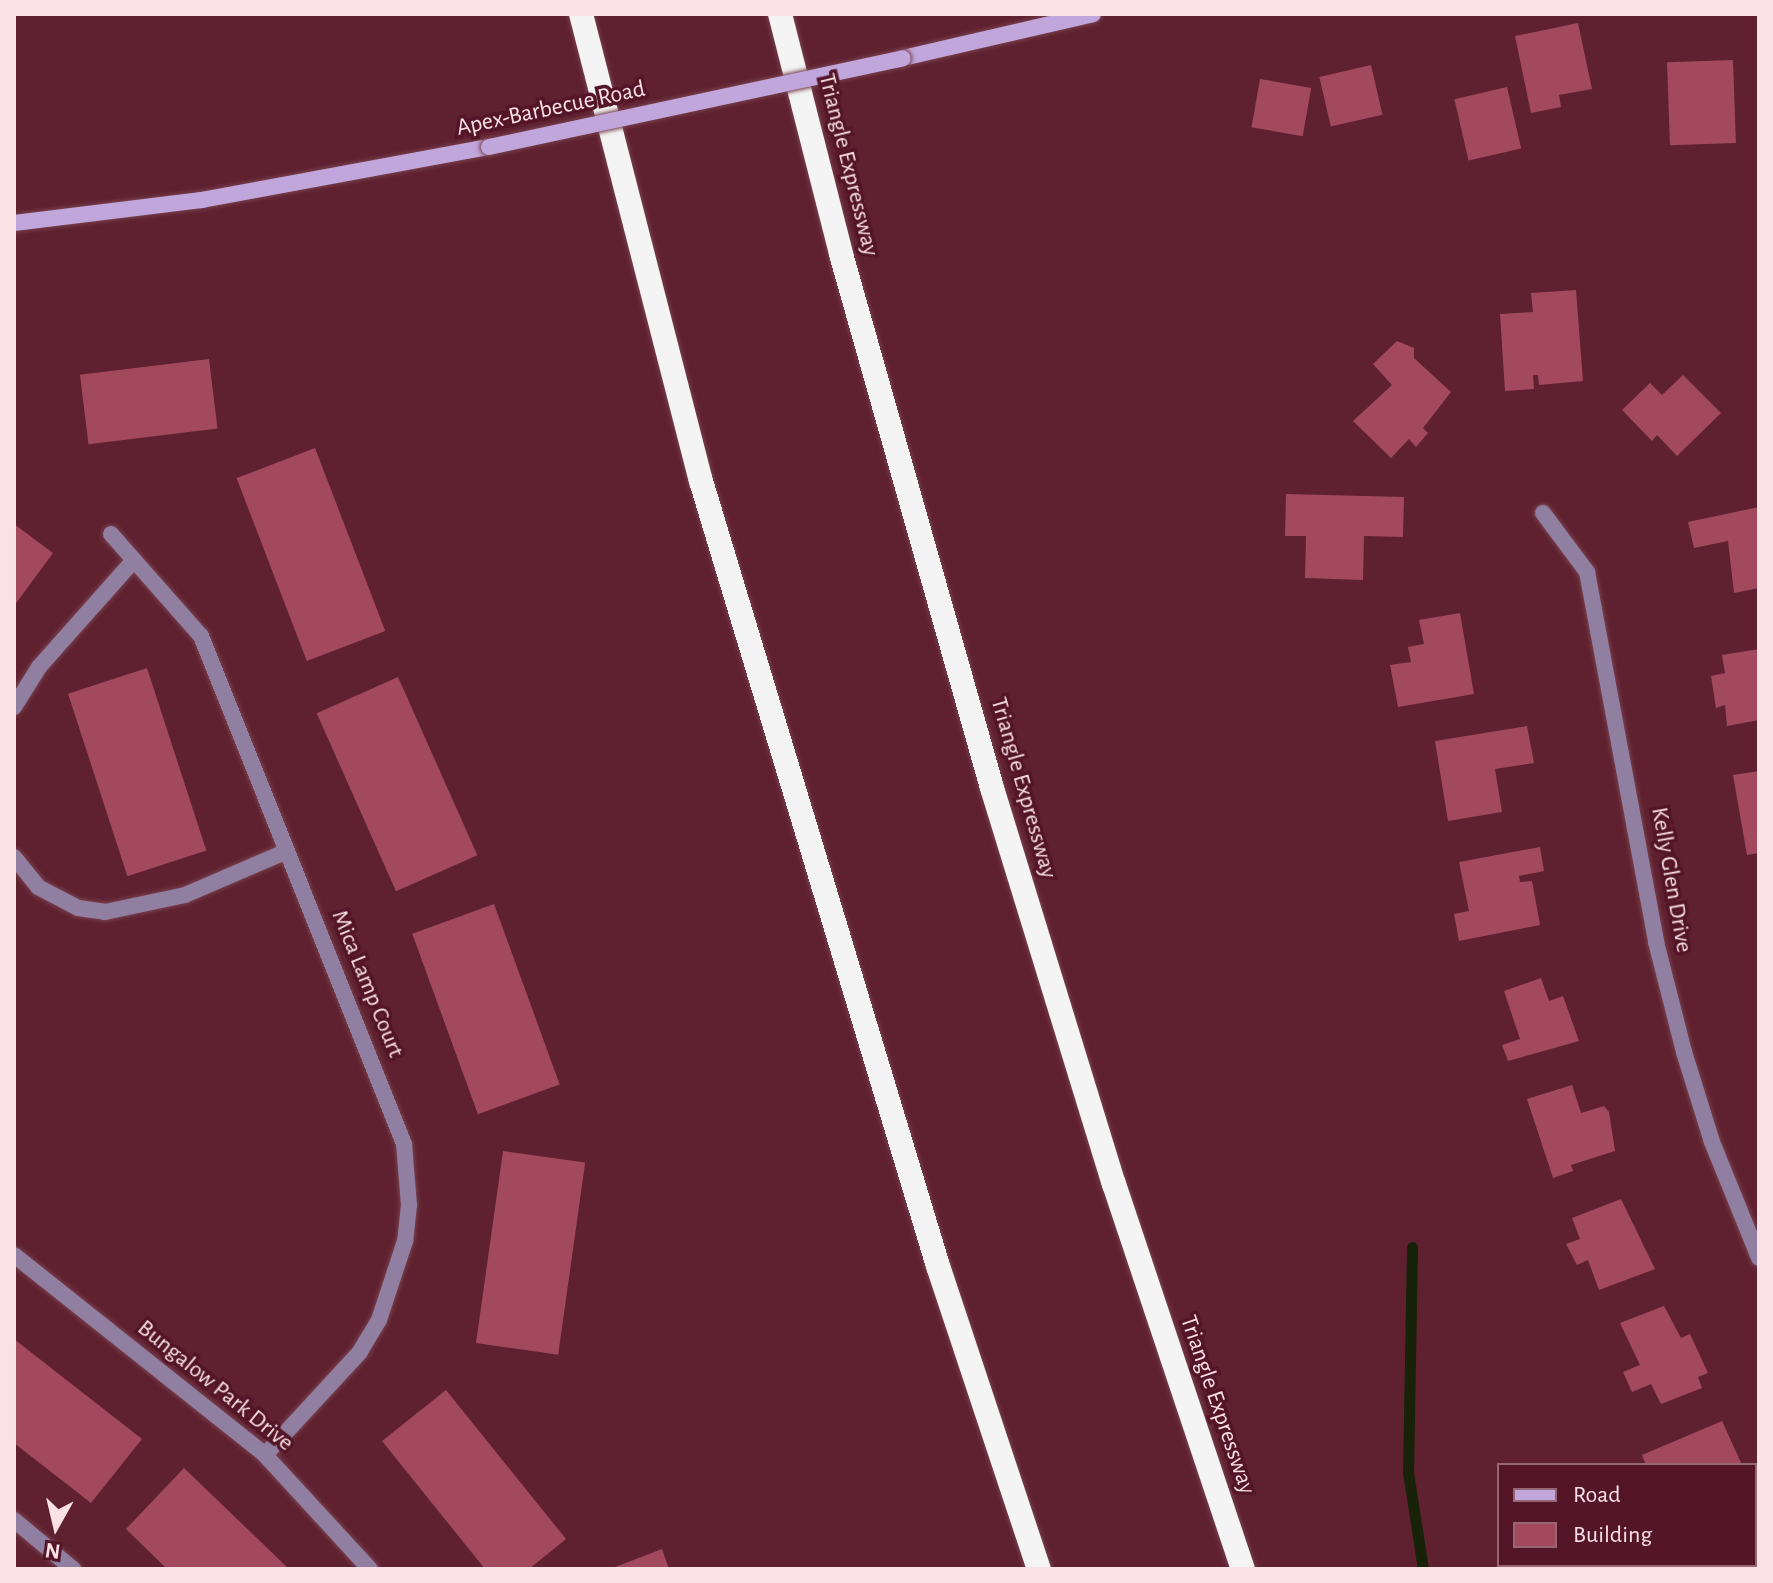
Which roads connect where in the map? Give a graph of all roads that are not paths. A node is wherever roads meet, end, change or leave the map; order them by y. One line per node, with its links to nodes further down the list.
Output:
1 (581, 14): 17 (highway)
2 (780, 14): 18 (highway, Triangle Expressway)
3 (1093, 14): 4 (street, Apex-Barbecue Road, bridge)
4 (14, 223)
5 (1543, 513): 12 (street, Kelly Glen Drive)
6 (111, 534): 7 (street, Mica Lamp Court)
7 (134, 560): 8 (street); 9 (street, Mica Lamp Court)
8 (14, 707)
9 (287, 851): 10 (street); 13 (street, Mica Lamp Court)
10 (14, 857)
11 (14, 1255): 13 (street, Bungalow Park Drive)
12 (1759, 1258)
13 (265, 1455): 16 (street, Bungalow Park Drive)
14 (14, 1520): 15 (street)
15 (73, 1569)
16 (370, 1569)
17 (1039, 1569)
18 (1243, 1569)

